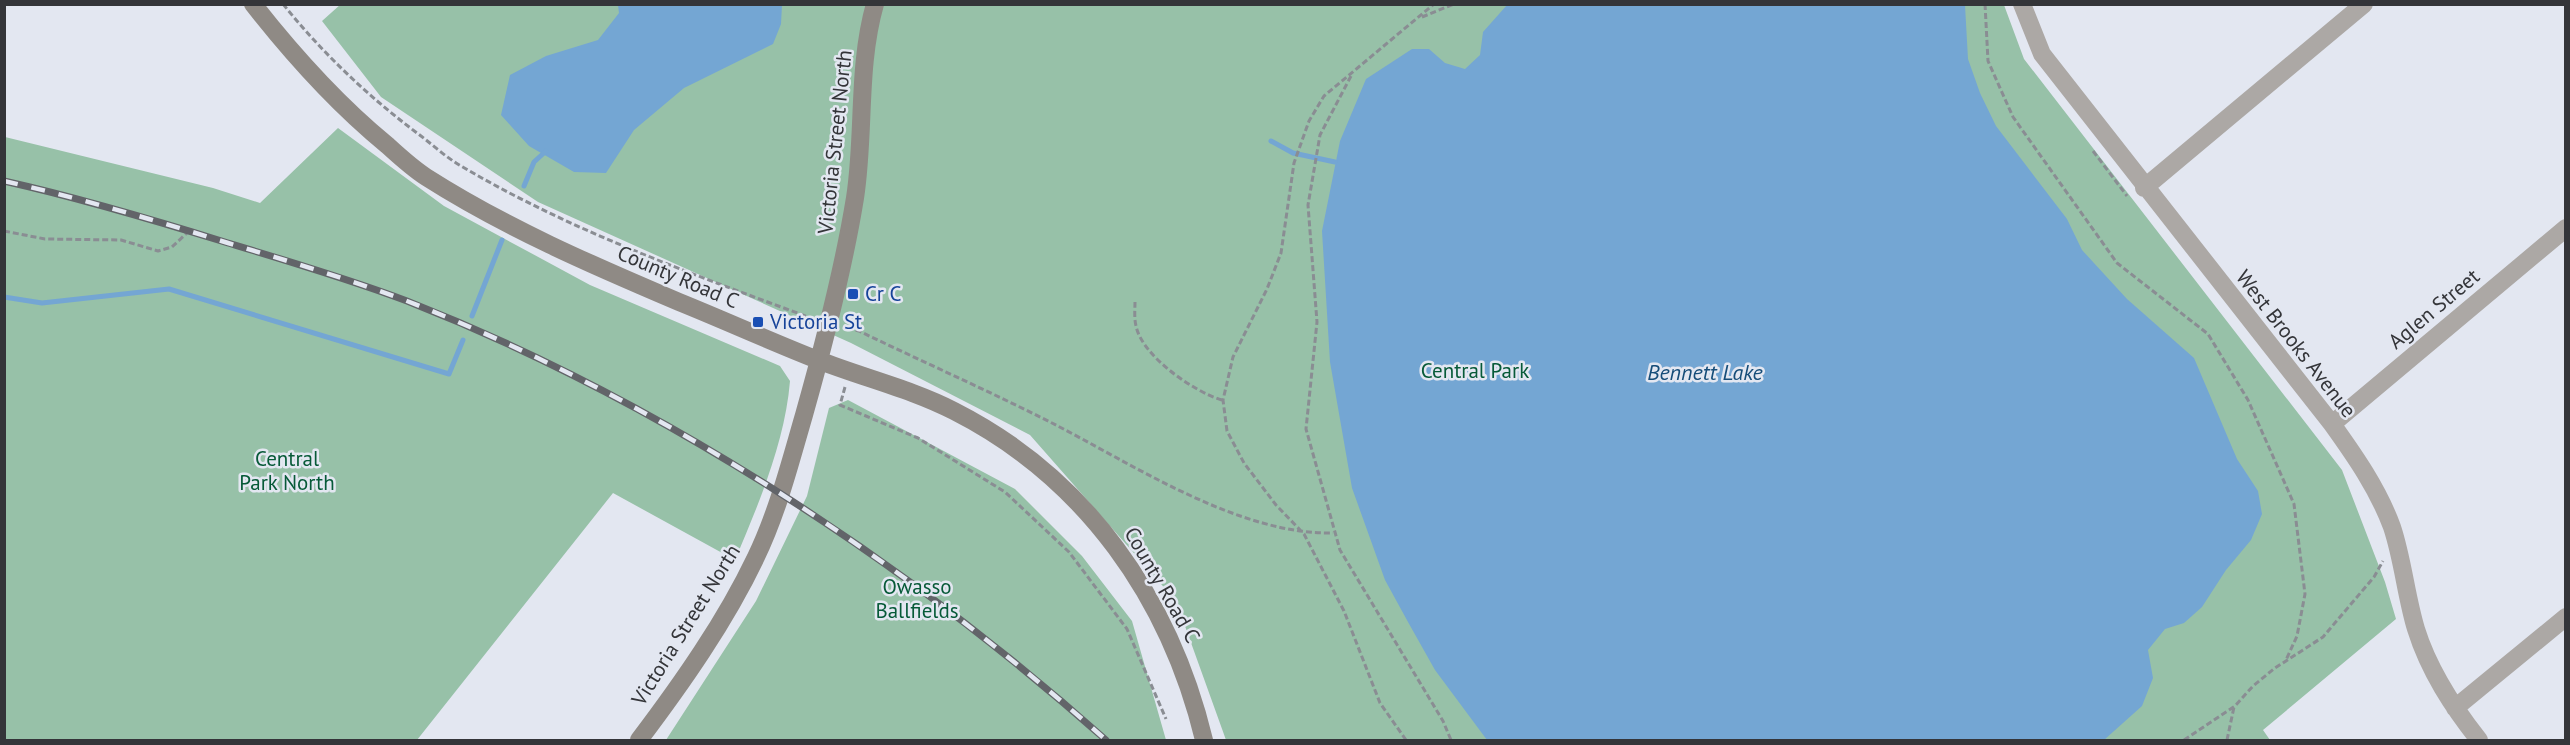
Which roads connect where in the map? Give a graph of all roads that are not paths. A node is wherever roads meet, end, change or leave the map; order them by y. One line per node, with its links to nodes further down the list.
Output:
1 (253, 4): 7 (main road, County Road C)
2 (875, 4): 7 (main road, Victoria Street North)
3 (2022, 4): 5 (street, West Brooks Avenue)
4 (2364, 4): 5 (street)
5 (2139, 195): 8 (street, West Brooks Avenue)
6 (2565, 228): 8 (street, Aglen Street)
7 (819, 361): 11 (main road, Victoria Street North); 12 (main road, County Road C)
8 (2332, 424): 10 (street, West Brooks Avenue)
9 (2565, 617): 10 (street)
10 (2455, 708): 13 (street, West Brooks Avenue)
11 (639, 741)
12 (1204, 741)
13 (2479, 741)

